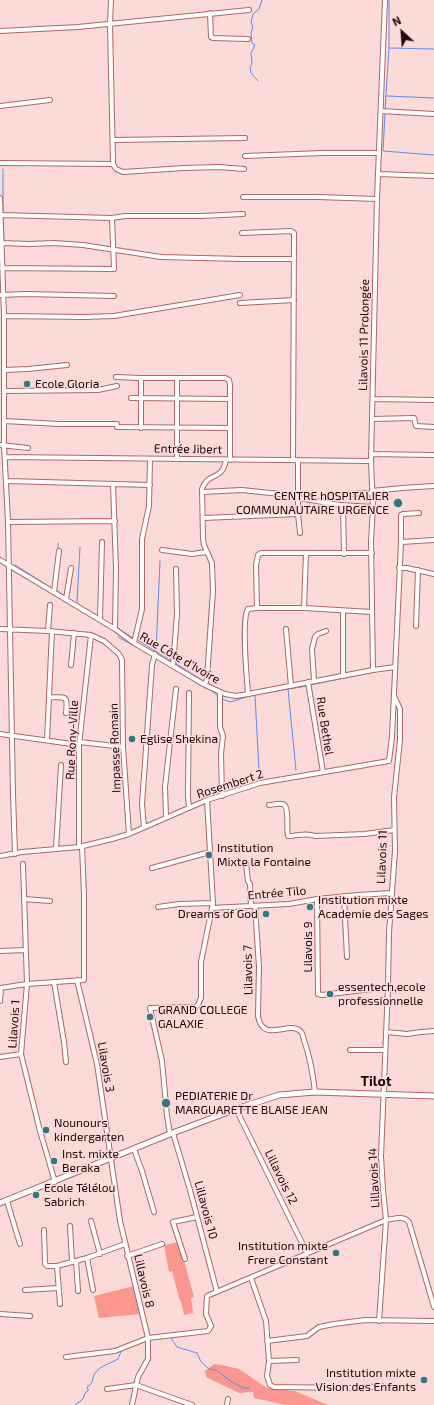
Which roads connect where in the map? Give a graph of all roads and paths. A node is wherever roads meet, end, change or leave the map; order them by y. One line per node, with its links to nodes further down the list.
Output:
1 (111, 0): 5 (street)
2 (385, 0): 10 (street, Lilavois 11 Prolongée)
3 (249, 10): 4 (street)
4 (210, 13): 5 (street); 7 (street)
5 (110, 24): 6 (street); 13 (street)
6 (0, 31)
7 (248, 39)
8 (50, 100): 9 (street)
9 (0, 106)
10 (381, 111): 11 (street); 14 (street, Lilavois 11 Prolongée)
11 (434, 114)
12 (245, 138): 13 (street)
13 (113, 140): 17 (street)
14 (379, 153): 15 (street); 19 (street, Lilavois 11 Prolongée)
15 (245, 156)
16 (0, 163): 17 (street)
17 (113, 164): 18 (street)
18 (244, 169)
19 (378, 174): 20 (street); 23 (street, Lilavois 11 Prolongée)
20 (434, 176)
21 (243, 197): 23 (street)
22 (0, 198): 25 (street)
23 (377, 199): 50 (street, Lilavois 11 Prolongée)
24 (243, 214): 26 (street)
25 (1, 216): 26 (street); 27 (street)
26 (112, 218): 30 (street)
27 (1, 231): 29 (street)
28 (242, 232): 31 (street)
29 (2, 243): 30 (street); 32 (street)
30 (112, 249): 31 (street); 32 (street)
31 (294, 259): 36 (street)
32 (2, 268): 33 (street)
33 (1, 295): 35 (street); 38 (street)
34 (240, 295): 38 (street)
35 (114, 296)
36 (294, 300): 37 (street); 66 (street)
37 (240, 303)
38 (4, 316): 40 (street)
39 (67, 364): 40 (street)
40 (4, 370): 45 (street)
41 (116, 377): 42 (street)
42 (141, 378): 43 (street); 47 (street)
43 (177, 378): 48 (street); 49 (street)
44 (117, 386): 45 (street)
45 (4, 391): 52 (street)
46 (131, 398): 47 (street)
47 (141, 398): 48 (street); 55 (street)
48 (177, 399): 49 (street); 56 (street)
49 (230, 399): 57 (street)
50 (373, 399): 51 (street); 53 (street, Lilavois 11 Prolongée)
51 (434, 400)
52 (4, 420): 55 (street); 58 (street)
53 (372, 420): 54 (street); 60 (street, Lilavois 11 Prolongée)
54 (434, 427)
55 (141, 428): 56 (street)
56 (177, 428): 57 (street); 64 (street)
57 (230, 428): 65 (street)
58 (2, 445): 59 (street); 62 (street)
59 (28, 448)
60 (371, 454): 61 (street); 68 (street, Lilavois 11 Prolongée)
61 (434, 455)
62 (5, 457): 63 (street, Entrée Jibert); 69 (street)
63 (150, 459): 64 (street, Entrée Jibert); 71 (street)
64 (177, 459): 65 (street, Entrée Jibert)
65 (228, 460): 66 (street, Entrée Jibert); 73 (street)
66 (293, 460): 67 (street, Entrée Jibert)
67 (298, 460): 68 (street, Entrée Jibert); 76 (street)
68 (371, 461): 74 (street, Lilavois 11 Prolongée)
69 (7, 481): 70 (street); 83 (street)
70 (114, 484): 71 (street); 82 (street)
71 (150, 485): 118 (street)
72 (434, 486): 74 (street)
73 (202, 492): 76 (street); 81 (street)
74 (372, 492): 75 (street); 78 (street, Lilavois 11 Prolongée)
75 (346, 494)
76 (299, 497): 77 (street); 80 (street)
77 (343, 505): 78 (street); 93 (street)
78 (373, 507): 92 (street, Lilavois 11 Prolongée)
79 (419, 513): 87 (street)
80 (298, 514): 81 (street); 84 (street)
81 (203, 518): 90 (street)
82 (115, 521): 83 (street); 112 (street)
83 (8, 522): 95 (street)
84 (300, 534)
85 (434, 540): 87 (street)
86 (102, 542): 108 (street)
87 (401, 542): 97 (street)
88 (162, 550): 90 (street)
89 (59, 551): 101 (street)
90 (208, 552): 127 (street)
91 (306, 553): 93 (street); 104 (street); 105 (street)
92 (372, 553): 93 (street); 107 (street, Lilavois 11 Prolongée)
93 (344, 554)
94 (0, 560): 95 (street, Rue Côte d'Ivoire)
95 (8, 565): 101 (street, Rue Côte d'Ivoire); 111 (street)
96 (71, 568): 102 (street)
97 (399, 568): 99 (street); 122 (street)
98 (176, 569): 121 (street)
99 (418, 570): 100 (street); 109 (street)
100 (434, 574)
101 (54, 592): 102 (street, Rue Côte d'Ivoire)
102 (66, 599): 108 (street, Rue Côte d'Ivoire)
103 (50, 605): 114 (street)
104 (257, 608): 105 (street); 132 (street)
105 (304, 608): 106 (street)
106 (343, 611): 107 (street); 124 (street)
107 (372, 612): 123 (street, Lilavois 11 Prolongée)
108 (100, 620): 112 (street, Rue Côte d'Ivoire)
109 (416, 626)
110 (0, 629): 111 (street)
111 (10, 629): 114 (street); 137 (street)
112 (115, 629): 118 (street, Rue Côte d'Ivoire)
113 (286, 629): 128 (street)
114 (50, 631): 116 (street); 134 (street)
115 (326, 631): 125 (street)
116 (74, 633): 117 (street); 120 (street)
117 (91, 635): 139 (street, Rue Rony-Ville); 140 (street, Impasse Romain)
118 (134, 643): 119 (street, Rue Côte d'Ivoire)
119 (155, 654): 121 (street, Rue Côte d'Ivoire); 150 (street)
120 (71, 666)
121 (173, 666): 127 (street, Rue Côte d'Ivoire)
122 (395, 667): 123 (street, Rue Côte d'Ivoire); 133 (street)
123 (373, 670): 124 (street, Rue Côte d'Ivoire)
124 (343, 676): 125 (street, Rue Côte d'Ivoire)
125 (314, 681): 126 (street, Rue Côte d'Ivoire)
126 (308, 682): 128 (street, Rue Côte d'Ivoire); 144 (street, Rue Bethel)
127 (205, 685): 131 (street, Rue Côte d'Ivoire)
128 (291, 686): 132 (street, Rue Côte d'Ivoire)
129 (176, 689): 149 (street)
130 (189, 693): 148 (street)
131 (220, 694): 132 (street, Rue Côte d'Ivoire); 145 (street)
132 (248, 694)
133 (394, 695): 141 (street); 142 (street, Lilavois 11)
134 (49, 697): 135 (street); 138 (street)
135 (66, 713)
136 (0, 734): 137 (street)
137 (12, 736): 138 (street); 156 (street)
138 (47, 740): 139 (street)
139 (79, 744): 140 (street); 153 (street, Rue Rony-Ville)
140 (123, 747): 152 (street, Impasse Romain)
141 (389, 761): 142 (street, Rosembert 2); 144 (street, Rosembert 2)
142 (397, 762): 151 (street, Lilavois 11)
143 (61, 765): 154 (street)
144 (323, 772): 145 (street, Rosembert 2)
145 (222, 796): 146 (street, Rosembert 2)
146 (207, 800): 148 (street, Rosembert 2); 155 (street)
147 (269, 805): 151 (street)
148 (189, 808): 149 (street, Rosembert 2)
149 (166, 818): 150 (street, Rosembert 2)
150 (144, 828): 152 (street, Rosembert 2)
151 (394, 830): 161 (street, Lilavois 11)
152 (129, 834): 153 (street, Rosembert 2)
153 (80, 847): 154 (street, Rosembert 2); 173 (street, Rue Rony-Ville)
154 (56, 850): 156 (street, Rosembert 2)
155 (210, 852): 160 (street); 166 (street)
156 (15, 854): 157 (street, Rosembert 2)
157 (0, 856)
158 (23, 864): 163 (street, Lilavois 1)
159 (246, 864): 168 (street)
160 (152, 868)
161 (391, 893): 162 (street, Entrée Tilo); 176 (street, Lilavois 11)
162 (344, 896): 164 (street, Entrée Tilo); 172 (street)
163 (24, 899): 165 (street); 170 (street, Lilavois 1)
164 (317, 899): 168 (street, Entrée Tilo); 176 (street, Lilavois 9)
165 (50, 901)
166 (213, 903): 167 (street); 169 (street)
167 (158, 906)
168 (253, 906): 169 (street, Entrée Tilo); 186 (street, Lilavois 7)
169 (212, 908): 190 (street, Lillavois 10)
170 (25, 950): 171 (street); 175 (street, Lilavois 1)
171 (0, 951)
172 (347, 957)
173 (77, 980): 174 (street); 192 (street, Lilavois 3)
174 (54, 982): 175 (street); 185 (street)
175 (27, 984): 177 (street); 183 (street, Lilavois 1)
176 (388, 987): 179 (street, Lilavois 11)
177 (1, 988): 178 (street)
178 (0, 1002)
179 (386, 1032): 180 (street); 182 (street, Lilavois 11)
180 (434, 1032)
181 (350, 1050): 182 (street)
182 (385, 1050): 187 (street, Lilavois 11)
183 (21, 1054): 184 (street); 193 (street, Lilavois 1)
184 (0, 1057)
185 (66, 1062)
186 (315, 1092): 187 (main road); 189 (main road)
187 (383, 1093): 188 (main road); 198 (street, Lillavois 14)
188 (434, 1096)
189 (236, 1109): 190 (main road); 205 (street, Lillavois 12)
190 (172, 1134): 191 (main road); 197 (street, Lillavois 10)
191 (134, 1149): 192 (main road); 196 (street)
192 (110, 1159): 193 (main road); 203 (street, Lillavois 8)
193 (55, 1182): 194 (main road)
194 (7, 1201): 195 (main road); 202 (street)
195 (0, 1203)
196 (154, 1212)
197 (197, 1217): 209 (street); 217 (street, Lillavois 10)
198 (386, 1220): 205 (street); 219 (street, Lillavois 14); 222 (street)
199 (91, 1221): 206 (street)
200 (70, 1226): 210 (street)
201 (44, 1230): 211 (street)
202 (20, 1244)
203 (125, 1244): 206 (street); 207 (street, Lillavois 8)
204 (162, 1244): 207 (street)
205 (307, 1253): 212 (street)
206 (100, 1254): 208 (street)
207 (127, 1256): 224 (street, Lillavois 8)
208 (87, 1258): 210 (street); 215 (street)
209 (185, 1259)
210 (74, 1261): 211 (street); 216 (street)
211 (56, 1266): 213 (street)
212 (251, 1278): 217 (street); 225 (street)
213 (58, 1288): 214 (street); 218 (street)
214 (25, 1290)
215 (93, 1290)
216 (78, 1291)
217 (217, 1292): 224 (street)
218 (60, 1304)
219 (434, 1307)
220 (0, 1314): 221 (street)
221 (30, 1316)
222 (379, 1321): 223 (street); 225 (street)
223 (434, 1321)
224 (148, 1338): 226 (street); 229 (street, Lillavois 8)
225 (267, 1341): 228 (street)
226 (66, 1357)
227 (297, 1360): 228 (street)
228 (269, 1361): 230 (street)
229 (136, 1385): 231 (street); 233 (street, Lillavois 8); 234 (street)
230 (382, 1386)
231 (107, 1389)
232 (228, 1400): 235 (street)
233 (132, 1405)
234 (192, 1405)
235 (227, 1405)

